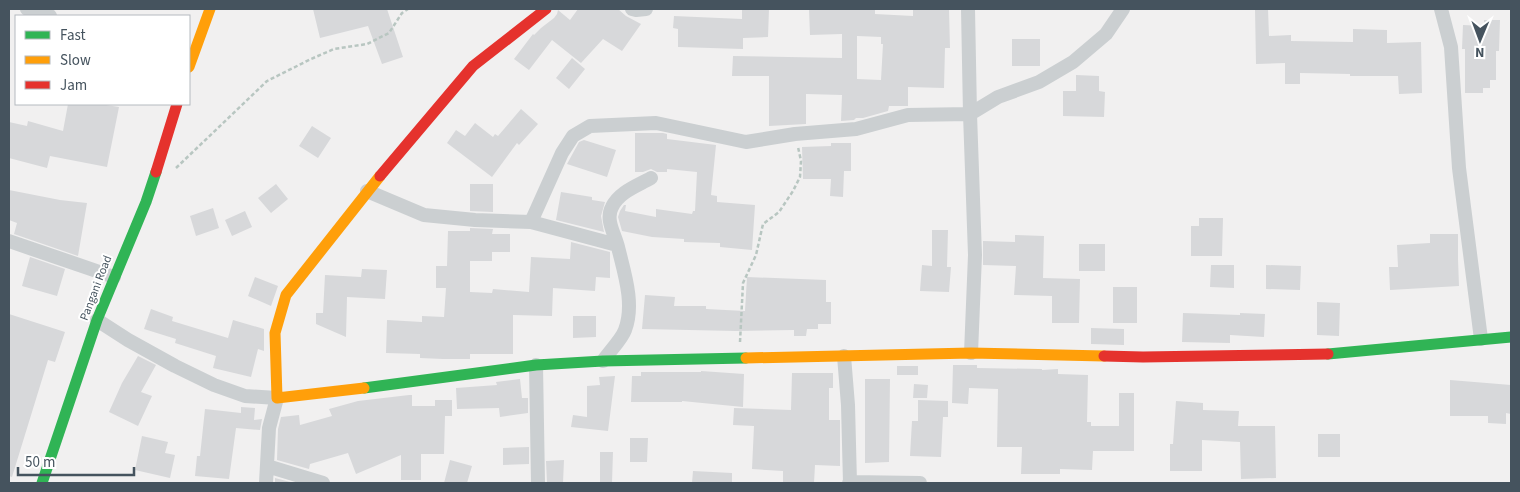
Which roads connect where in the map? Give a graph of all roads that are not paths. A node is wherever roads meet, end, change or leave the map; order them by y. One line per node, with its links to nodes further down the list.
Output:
1 (27, 9): 9 (street)
2 (210, 9): 10 (street)
3 (546, 9): 14 (street)
4 (632, 9): 5 (street)
5 (646, 9)
6 (968, 9): 12 (street)
7 (1123, 9): 12 (street)
8 (1441, 9): 21 (street)
9 (47, 15)
10 (190, 64)
11 (177, 105): 18 (street, Pangani Road)
12 (970, 114): 15 (street); 22 (street)
13 (651, 178): 17 (street)
14 (367, 191): 15 (street); 26 (street)
15 (531, 222): 17 (street)
16 (9, 241): 18 (street)
17 (618, 245): 24 (street)
18 (114, 277): 19 (street, Pangani Road)
19 (97, 320): 26 (street); 28 (street, Pangani Road)
20 (1511, 336): 21 (street)
21 (1481, 339): 22 (street)
22 (971, 353): 23 (street)
23 (844, 356): 24 (street); 32 (street)
24 (603, 361): 25 (street)
25 (536, 365): 26 (street); 31 (street)
26 (277, 398): 27 (street)
27 (267, 466): 29 (street); 30 (street)
28 (42, 483)
29 (266, 483)
30 (322, 483)
31 (538, 483)
32 (850, 483): 33 (street)
33 (920, 483)

